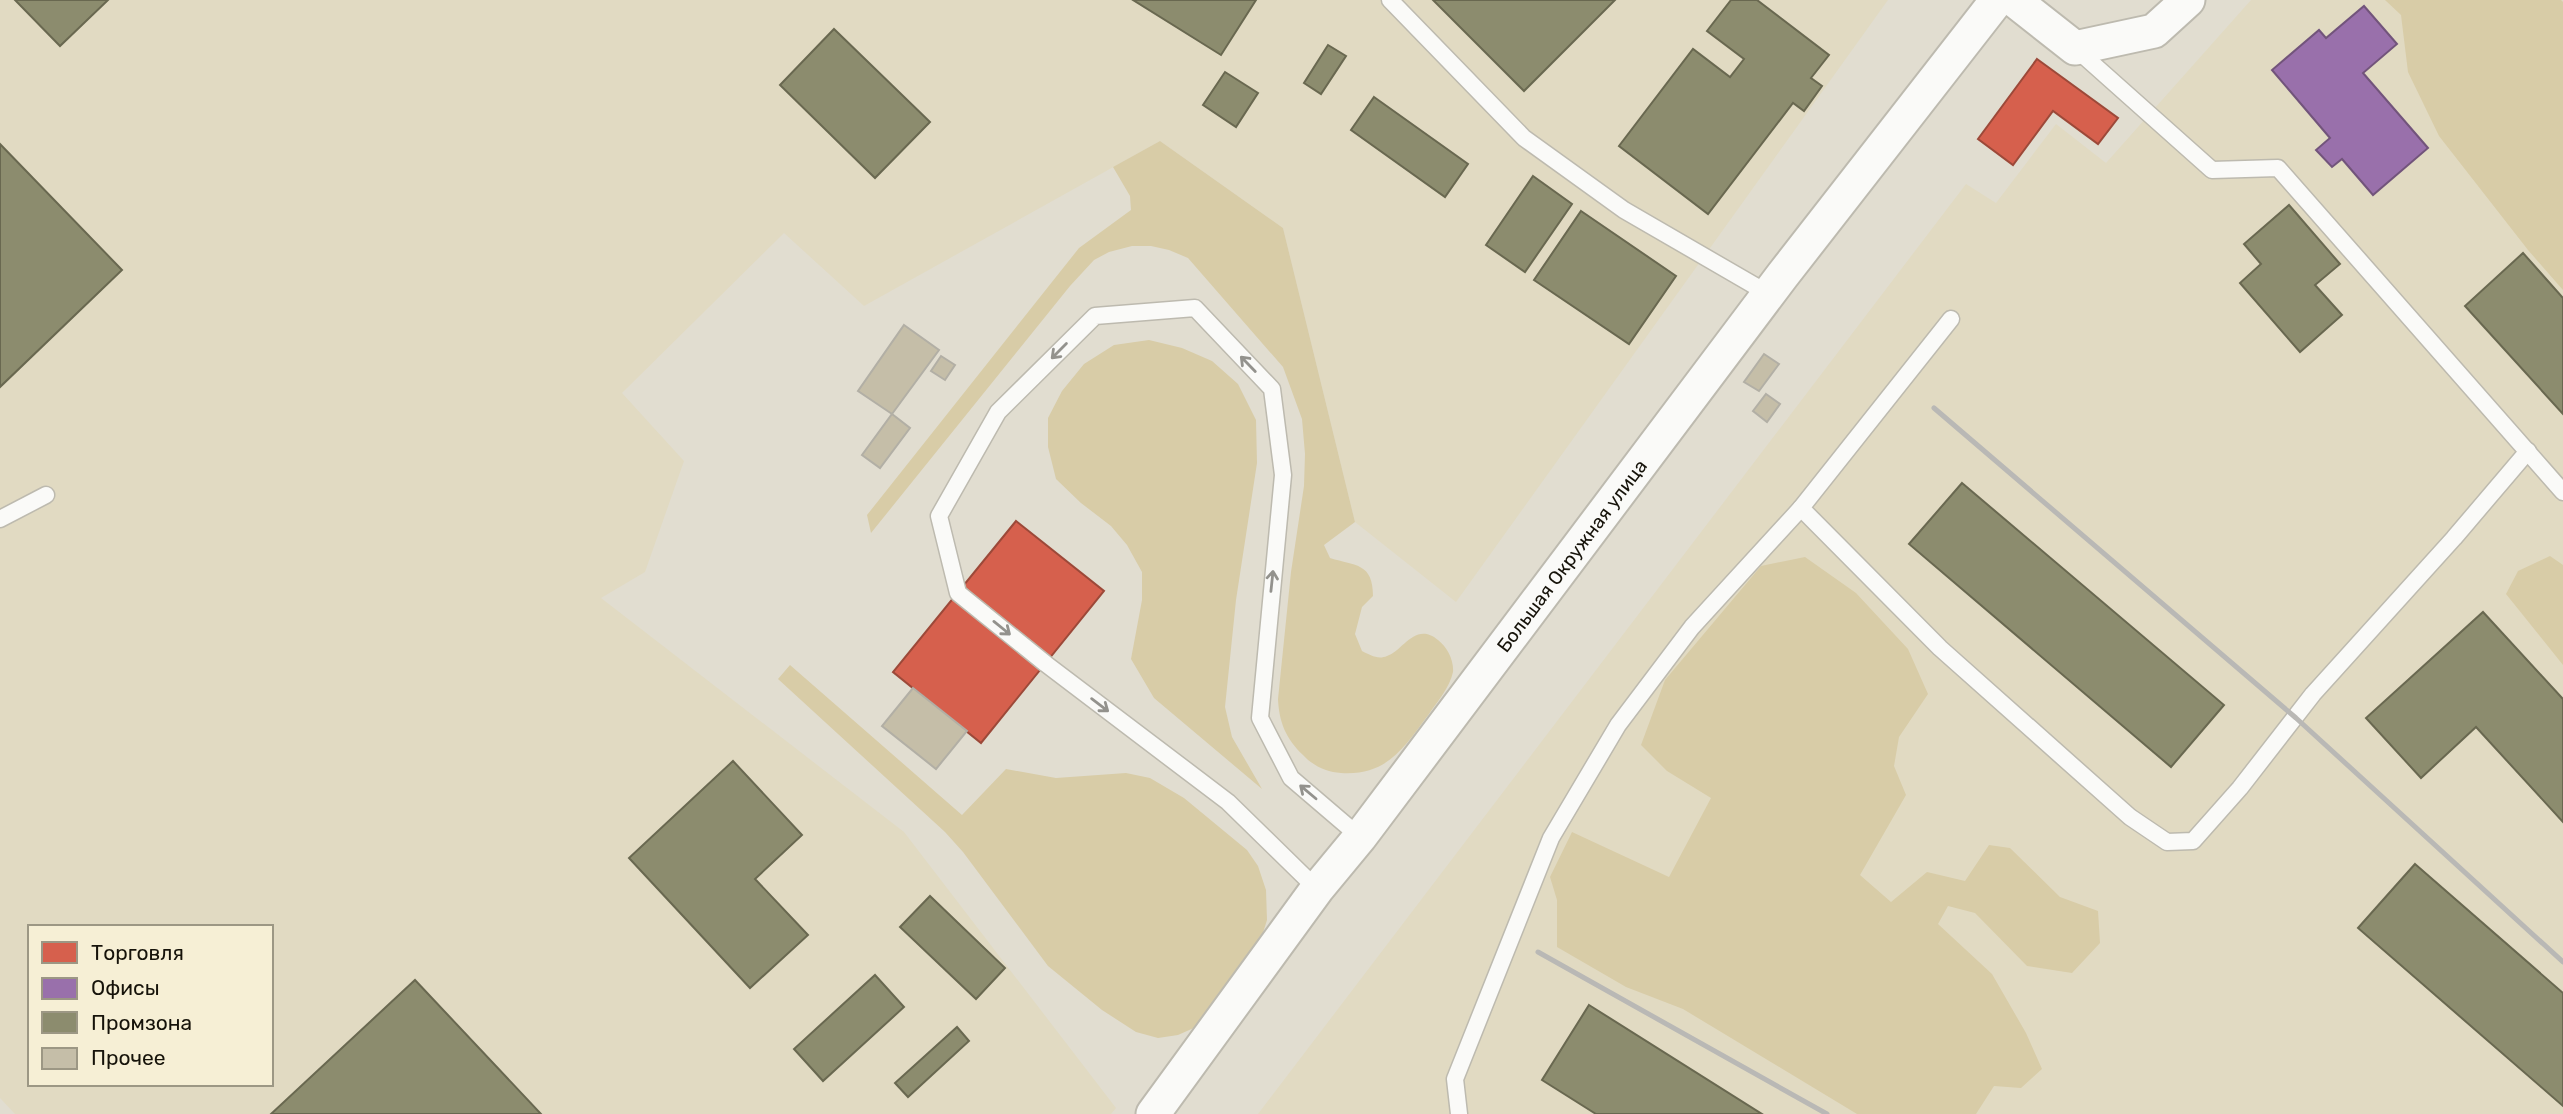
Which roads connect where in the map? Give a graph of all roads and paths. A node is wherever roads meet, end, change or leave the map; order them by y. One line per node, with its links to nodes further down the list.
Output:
1 (1390, 0): 6 (lane)
2 (1997, 0): 6 (street, Большая Окружная улица)
3 (2014, 0): 5 (street)
4 (2188, 0): 5 (street)
5 (2075, 48): 8 (lane)
6 (1769, 294): 13 (street, Большая Окружная улица)
7 (1951, 319): 11 (lane)
8 (2528, 451): 9 (lane); 11 (lane)
9 (2563, 492)
10 (46, 495): 12 (lane)
11 (1801, 508): 16 (lane)
12 (0, 519)
13 (1360, 837): 14 (street, Большая Окружная улица); 14 (lane, one-way to 14)
14 (1317, 889): 15 (street, Большая Окружная улица)
15 (1153, 1114)
16 (1459, 1114)

